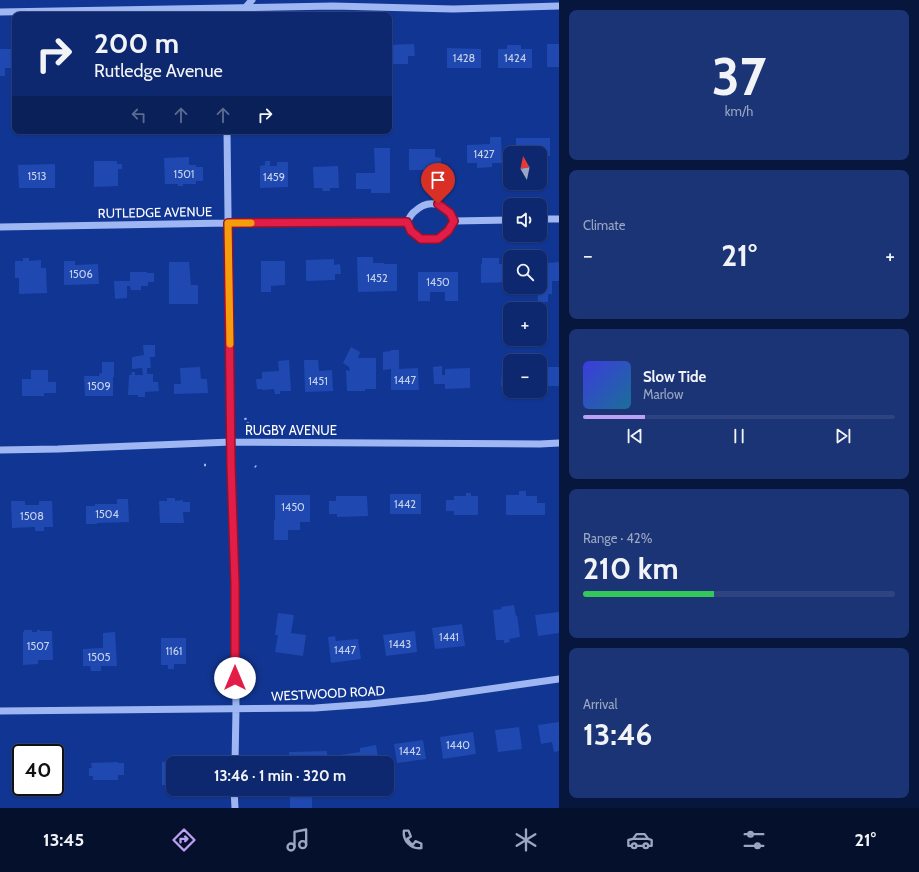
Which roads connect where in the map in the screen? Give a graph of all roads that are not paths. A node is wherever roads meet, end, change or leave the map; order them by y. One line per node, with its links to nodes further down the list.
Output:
1 (252, 0): 4 (street)
2 (547, 3): 3 (street); 4 (street)
3 (559, 6)
4 (245, 8): 5 (street); 6 (street)
5 (0, 12)
6 (243, 12)
7 (227, 134): 13 (street)
8 (547, 219): 9 (street)
9 (559, 219)
10 (503, 220): 11 (street)
11 (454, 221): 12 (street); 12 (street)
12 (407, 222): 13 (street, RUTLEDGE AVENUE)
13 (228, 223): 14 (street, RUTLEDGE AVENUE); 15 (street)
14 (0, 226)
15 (231, 442): 16 (street, RUGBY AVENUE); 17 (street, RUGBY AVENUE); 19 (street)
16 (559, 443)
17 (0, 450)
18 (559, 679): 19 (street, WESTWOOD ROAD)
19 (236, 709): 20 (street, WESTWOOD ROAD); 21 (street)
20 (0, 711)
21 (235, 756)
22 (234, 796): 23 (street)
23 (235, 808)

